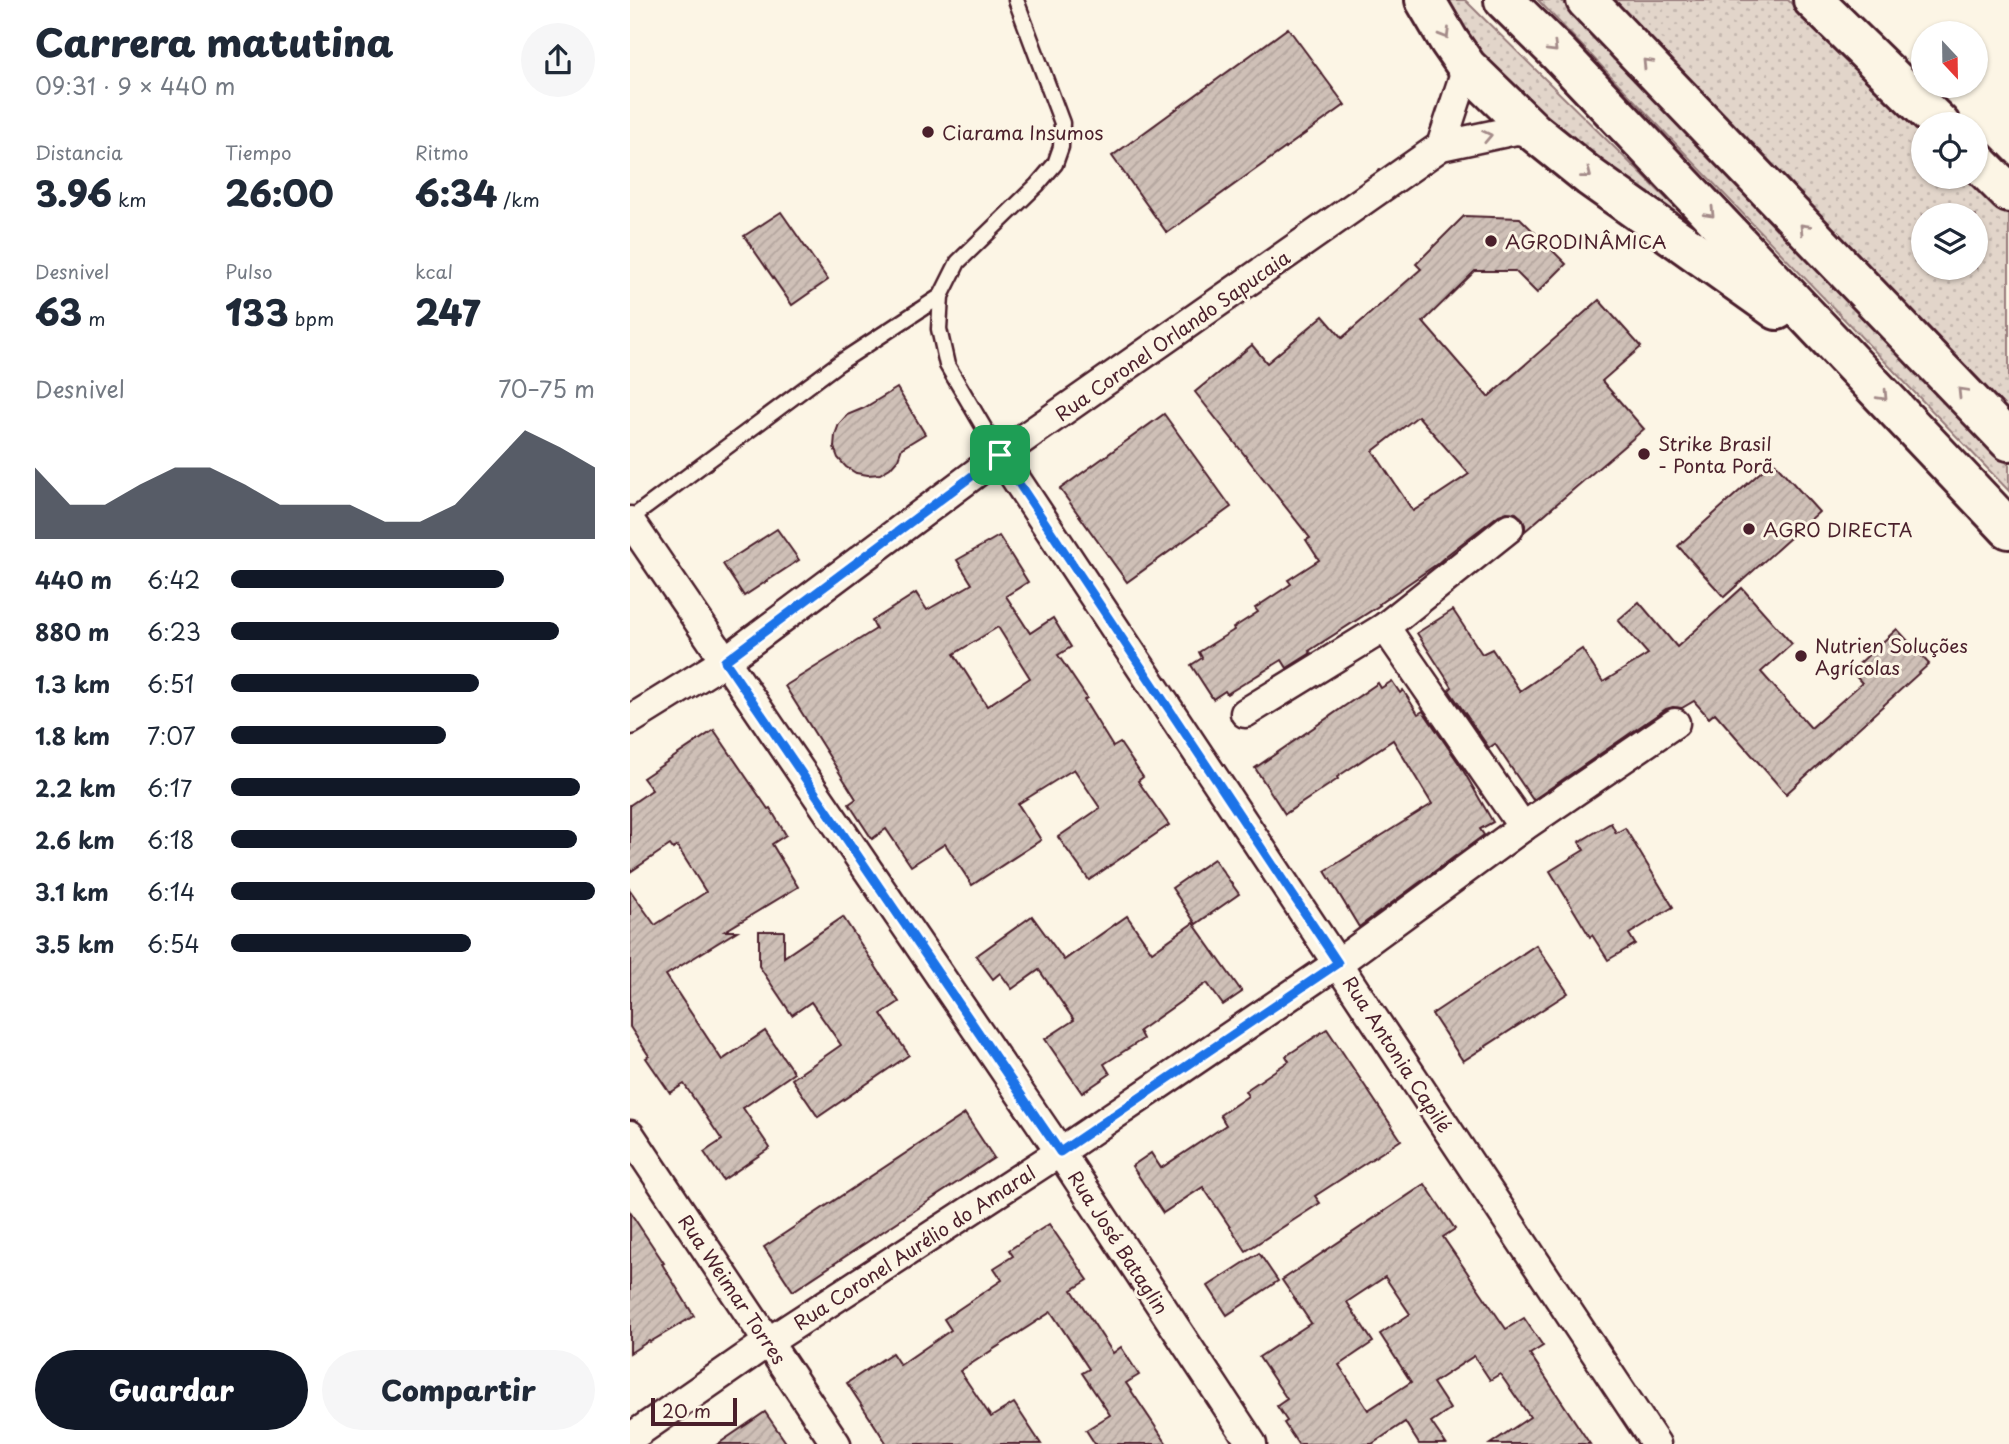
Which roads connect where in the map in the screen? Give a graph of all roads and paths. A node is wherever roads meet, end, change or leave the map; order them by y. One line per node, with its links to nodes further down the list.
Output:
1 (1016, 0): 12 (lane)
2 (1425, 0): 6 (main road, one-way to 6)
3 (1504, 0): 13 (main road, one-way to 13)
4 (1586, 0): 14 (main road, one-way to 4)
5 (1813, 0): 7 (main road)
6 (1467, 67): 8 (main road); 9 (street)
7 (1928, 112)
8 (1534, 132): 9 (street, one-way to 8); 13 (main road, one-way to 13)
9 (1441, 146): 15 (street, Rua Coronel Orlando Sapucaia)
10 (1988, 172): 11 (main road)
11 (2009, 193)
12 (941, 296): 15 (lane); 16 (lane)
13 (1857, 369): 18 (main road, one-way to 18)
14 (2009, 441)
15 (1000, 455): 20 (street, Rua Coronel Orlando Sapucaia); 25 (street, Rua Antonia Capilé)
16 (630, 520): 20 (street, Rua José Bataglin)
17 (1508, 528): 19 (street)
18 (2009, 529)
19 (1385, 627): 21 (street); 24 (street)
20 (725, 661): 22 (street, Rua Coronel Orlando Sapucaia); 27 (street, Rua José Bataglin)
21 (1244, 713)
22 (630, 720)
23 (1675, 723): 24 (street, Rua Coronel Aurélio do Amaral)
24 (1523, 827): 25 (street, Rua Coronel Aurélio do Amaral)
25 (1338, 963): 27 (street, Rua Coronel Aurélio do Amaral); 32 (street, Rua Antonia Capilé)
26 (630, 1135): 28 (street, Rua Weimar Torres)
27 (1060, 1152): 28 (street, Rua Coronel Aurélio do Amaral); 31 (street, Rua José Bataglin)
28 (768, 1342): 29 (street, Rua Coronel Aurélio do Amaral); 30 (street, Rua Weimar Torres)
29 (630, 1438)
30 (836, 1444)
31 (1252, 1444)
32 (1656, 1444)

